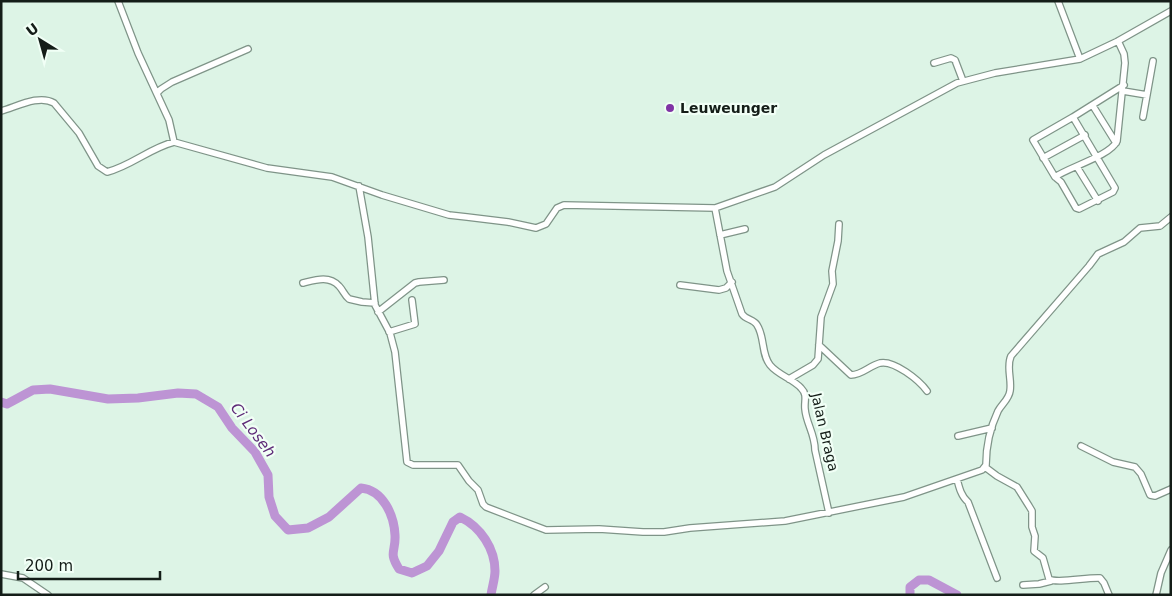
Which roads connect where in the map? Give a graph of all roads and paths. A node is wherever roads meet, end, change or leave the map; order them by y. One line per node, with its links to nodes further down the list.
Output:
1 (118, 1): 11 (street)
2 (1058, 1): 6 (street)
3 (1171, 10): 4 (street)
4 (1118, 41): 6 (street); 10 (street)
5 (248, 49): 11 (street)
6 (1080, 59): 9 (street)
7 (1153, 61): 12 (street)
8 (934, 63): 9 (street)
9 (963, 81): 28 (street)
10 (1123, 88): 12 (street); 13 (street); 17 (street)
11 (157, 93): 20 (street)
12 (1147, 94): 16 (street)
13 (1093, 106): 15 (street); 18 (street)
14 (1, 112): 20 (street)
15 (1073, 117): 19 (street); 23 (street)
16 (1143, 117)
17 (1118, 129): 18 (street); 21 (street)
18 (1108, 131): 21 (street)
19 (1085, 135): 22 (street); 23 (street)
20 (174, 142): 26 (street)
21 (1116, 143): 22 (street)
22 (1097, 156): 24 (street); 27 (street)
23 (1043, 158): 25 (street)
24 (1077, 167): 25 (street); 27 (street)
25 (1055, 177): 27 (street)
26 (359, 186): 28 (street); 38 (street)
27 (1098, 201)
28 (715, 208): 32 (street, Jalan Braga)
29 (1171, 217): 43 (street)
30 (839, 224): 40 (street)
31 (745, 230): 32 (street)
32 (720, 235): 34 (street, Jalan Braga)
33 (444, 280): 38 (street)
34 (732, 282): 36 (street); 41 (street, Jalan Braga)
35 (303, 283): 38 (street)
36 (680, 286)
37 (412, 300): 39 (street)
38 (376, 307): 39 (street)
39 (389, 332): 49 (street)
40 (819, 345): 41 (street); 42 (street)
41 (789, 379): 49 (street, Jalan Braga)
42 (927, 391)
43 (992, 428): 44 (street); 46 (street)
44 (958, 436)
45 (1081, 446): 48 (street)
46 (985, 467): 47 (street); 53 (street)
47 (957, 478): 49 (street); 52 (street)
48 (1171, 489)
49 (830, 513)
50 (1171, 550): 59 (street)
51 (1, 574): 56 (street)
52 (996, 578)
53 (1051, 581): 54 (street); 58 (street)
54 (1023, 585)
55 (545, 587): 57 (street)
56 (48, 595)
57 (534, 595)
58 (1108, 595)
59 (1156, 595)

